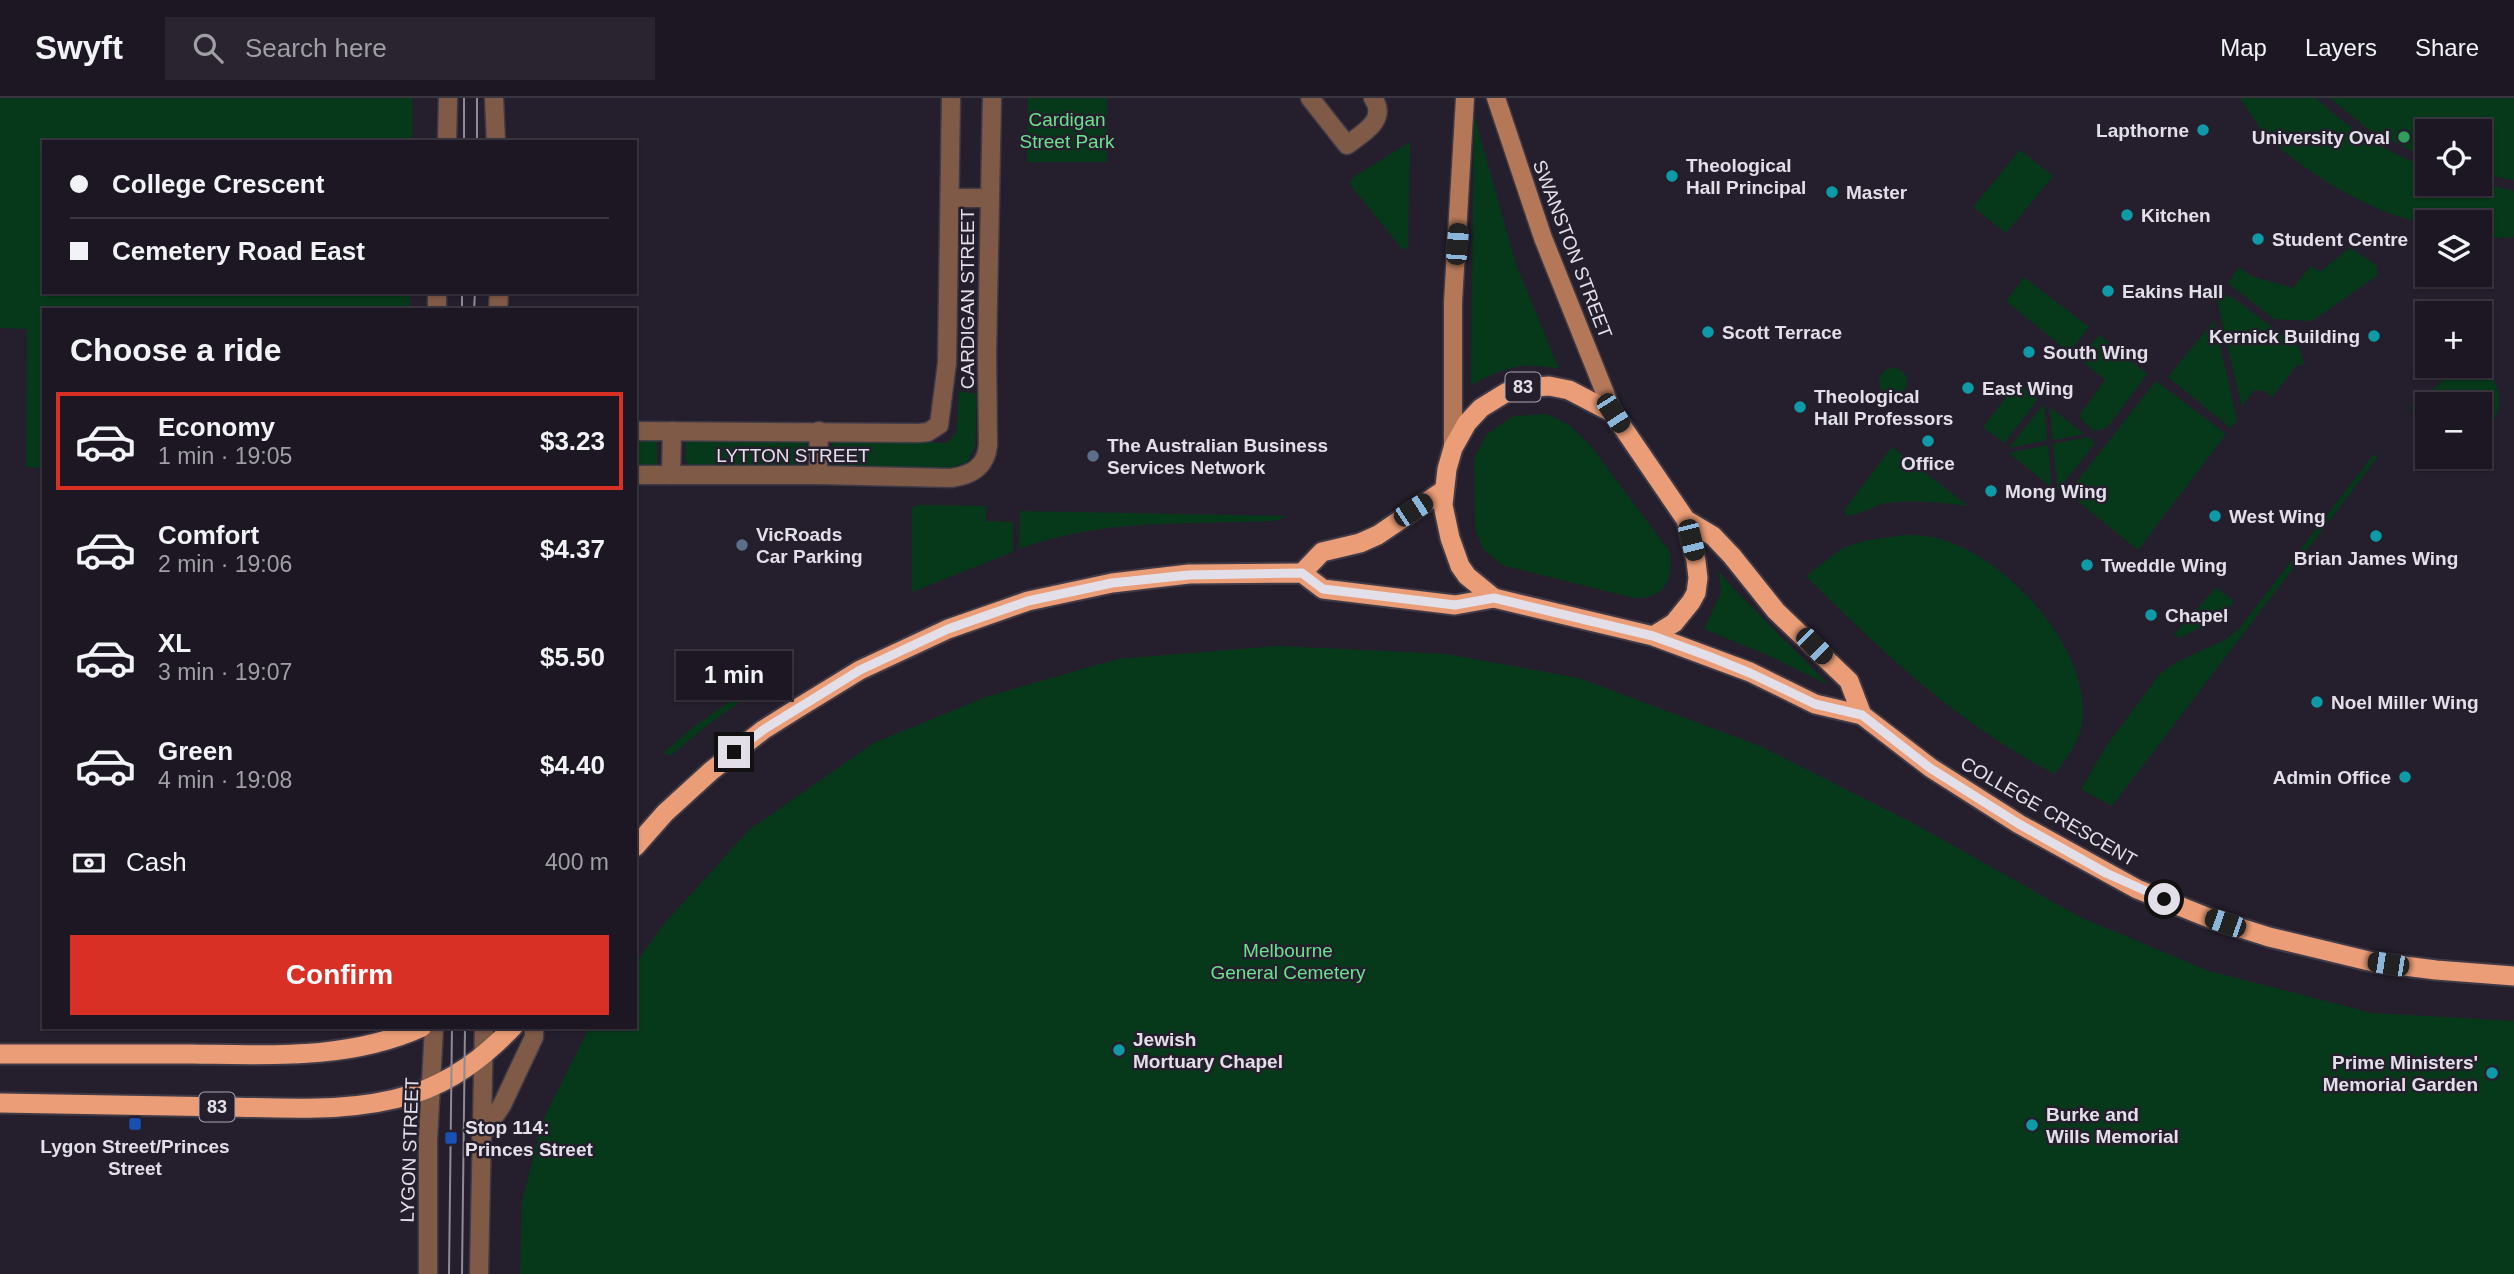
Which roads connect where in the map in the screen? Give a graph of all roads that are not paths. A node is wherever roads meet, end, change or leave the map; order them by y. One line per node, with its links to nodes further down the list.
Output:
1 (448, 98): 9 (street)
2 (494, 98): 10 (street)
3 (951, 98): 11 (street, CARDIGAN STREET)
4 (992, 98): 12 (street, CARDIGAN STREET)
5 (1310, 98): 6 (street)
6 (1373, 98)
7 (1465, 98): 18 (main road)
8 (1496, 98): 13 (main road, SWANSTON STREET)
9 (447, 140)
10 (496, 140)
11 (950, 198): 12 (street); 14 (street, CARDIGAN STREET)
12 (989, 198): 22 (street, CARDIGAN STREET)
13 (1613, 413): 18 (highway, 83); 24 (highway, 83)
14 (939, 425): 17 (street, LYTTON STREET)
15 (637, 431): 16 (street, LYTTON STREET)
16 (672, 431): 17 (street, LYTTON STREET); 20 (street)
17 (819, 431): 21 (street)
18 (1453, 448): 23 (highway, 83)
19 (637, 475): 20 (street, LYTTON STREET)
20 (671, 475): 21 (street, LYTTON STREET)
21 (818, 475): 22 (street, LYTTON STREET)
22 (951, 478)
23 (1444, 490): 25 (highway); 26 (highway, 83)
24 (1686, 520): 27 (highway, 83); 28 (highway, 83)
25 (1302, 573): 26 (highway, 83); 29 (highway)
26 (1494, 598): 27 (highway, 83)
27 (1653, 636): 28 (highway, COLLEGE CRESCENT / 83)
28 (1862, 715): 30 (highway, COLLEGE CRESCENT / 83)
29 (637, 845)
30 (2514, 976)
31 (417, 1029): 36 (highway)
32 (434, 1029): 38 (street, LYGON STREET)
33 (484, 1029): 37 (street)
34 (511, 1029): 37 (highway, 83)
35 (534, 1029): 40 (street)
36 (0, 1054)
37 (483, 1056): 38 (highway, 83); 40 (street)
38 (432, 1087): 39 (highway, 83); 41 (street, LYGON STREET)
39 (0, 1103)
40 (481, 1136): 42 (street)
41 (428, 1274)
42 (479, 1274)

